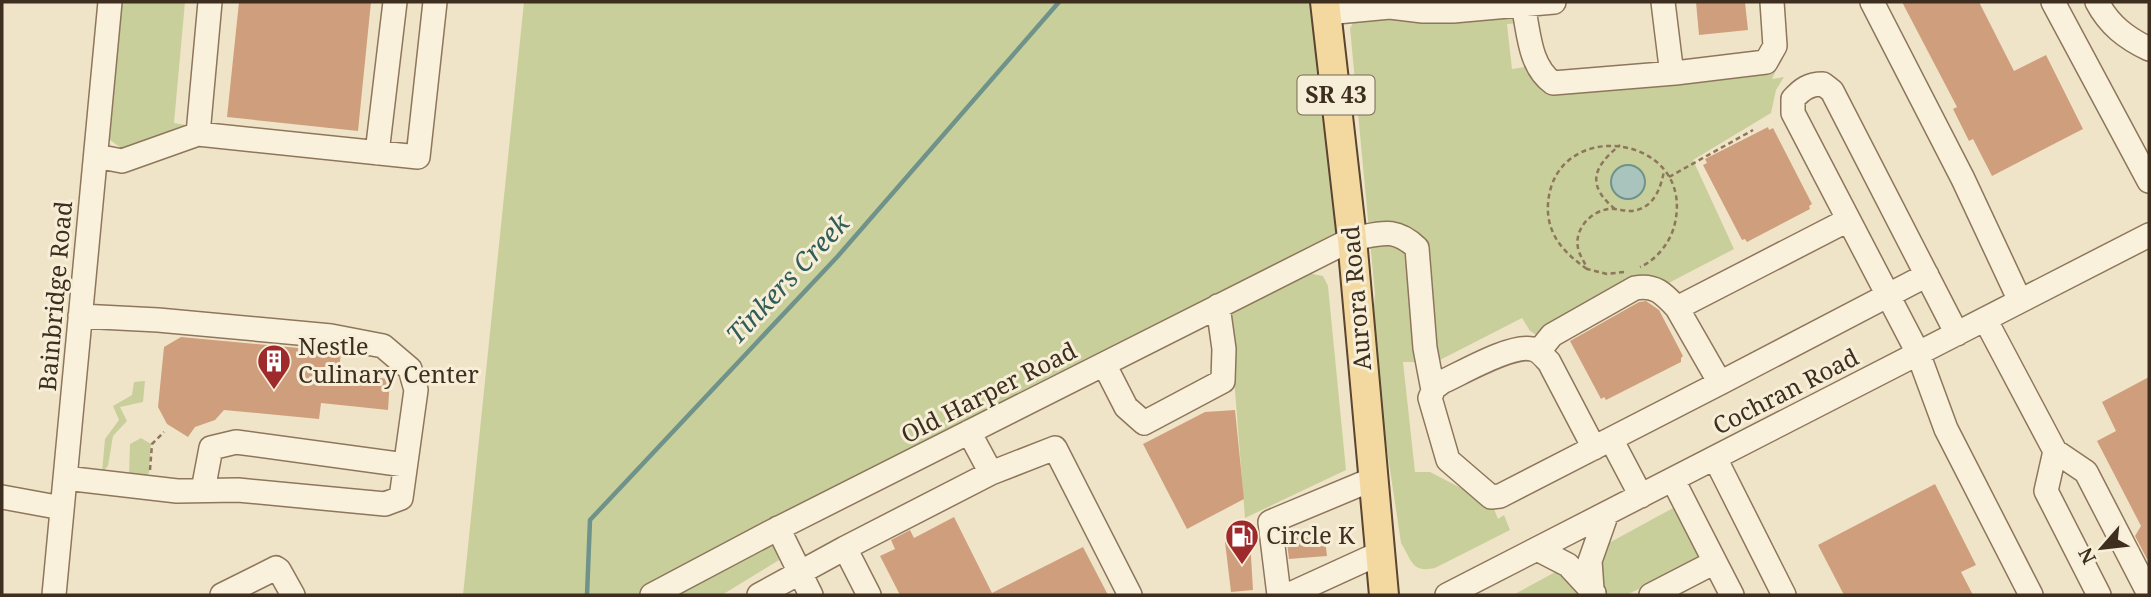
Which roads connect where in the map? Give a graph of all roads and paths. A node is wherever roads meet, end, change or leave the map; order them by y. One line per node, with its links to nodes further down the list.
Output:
1 (110, 2): 18 (street, Bainbridge Road)
2 (211, 2): 15 (street)
3 (395, 2): 17 (street)
4 (435, 2): 17 (street)
5 (1663, 2): 13 (street)
6 (1772, 2): 13 (street)
7 (1872, 2): 31 (street)
8 (2053, 2): 21 (street)
9 (2097, 2): 12 (street)
10 (1541, 3): 11 (street); 13 (street)
11 (1326, 7): 25 (main road, Aurora Road / SR 43)
12 (2149, 49)
13 (1675, 73)
14 (1753, 130): 20 (path)
15 (198, 134): 17 (street); 18 (street)
16 (1620, 145): 19 (path); 22 (path); 27 (path)
17 (377, 153)
18 (96, 156): 34 (street, Bainbridge Road)
19 (1664, 171): 20 (path); 22 (path)
20 (1669, 177): 26 (path)
21 (2149, 181)
22 (1615, 209): 27 (path)
23 (1848, 220): 29 (street); 30 (street); 33 (street)
24 (2149, 235): 31 (street, Cochran Road)
25 (1352, 239): 32 (street, Old Harper Road); 41 (street, Old Harper Road); 49 (main road, Aurora Road / SR 43)
26 (1640, 267)
27 (1587, 268): 28 (path)
28 (1627, 272)
29 (1927, 275): 30 (street); 36 (street)
30 (1888, 297): 38 (street); 40 (street)
31 (2020, 301): 35 (street, Cochran Road)
32 (1219, 306): 39 (street, Old Harper Road); 39 (street)
33 (1677, 308): 37 (street); 40 (street)
34 (80, 316): 46 (street); 48 (street, Bainbridge Road)
35 (1985, 319): 36 (street, Cochran Road); 44 (street)
36 (1957, 334): 38 (street, Cochran Road)
37 (1539, 351): 41 (street); 43 (street)
38 (1918, 353): 45 (street, Cochran Road); 79 (street)
39 (1104, 364): 42 (street, Old Harper Road)
40 (1720, 383): 43 (street)
41 (1433, 390): 43 (street)
42 (970, 432): 47 (street); 56 (street, Old Harper Road)
43 (1603, 444): 52 (street)
44 (2055, 451): 63 (street); 80 (street)
45 (1714, 458): 50 (street, Cochran Road); 78 (street)
46 (405, 465): 51 (street); 51 (street)
47 (991, 473): 57 (street); 71 (street)
48 (65, 478): 51 (street); 54 (street, Bainbridge Road)
49 (1373, 479): 59 (main road, Aurora Road / SR 43); 72 (street)
50 (1673, 480): 52 (street, Cochran Road); 60 (street)
51 (202, 490)
52 (1641, 496): 55 (street, Cochran Road)
53 (2, 498): 54 (street)
54 (62, 508): 64 (street, Bainbridge Road)
55 (1607, 513): 58 (street, Cochran Road); 62 (street)
56 (778, 528): 61 (street); 67 (street, Old Harper Road)
57 (845, 548): 61 (street); 70 (street)
58 (1536, 549): 62 (street); 75 (street, Cochran Road)
59 (1380, 553): 73 (street); 74 (main road, Aurora Road / SR 43)
60 (1716, 562): 76 (street); 77 (street)
61 (800, 573): 68 (street); 69 (street)
62 (1593, 592)
63 (2149, 594)
64 (54, 595)
65 (222, 595): 66 (street)
66 (293, 595)
67 (652, 595)
68 (759, 595)
69 (811, 595)
70 (869, 595)
71 (1130, 595)
72 (1279, 595)
73 (1288, 595)
74 (1384, 595)
75 (1447, 595)
76 (1651, 595)
77 (1732, 595)
78 (1784, 595)
79 (2031, 595)
80 (2099, 595)

